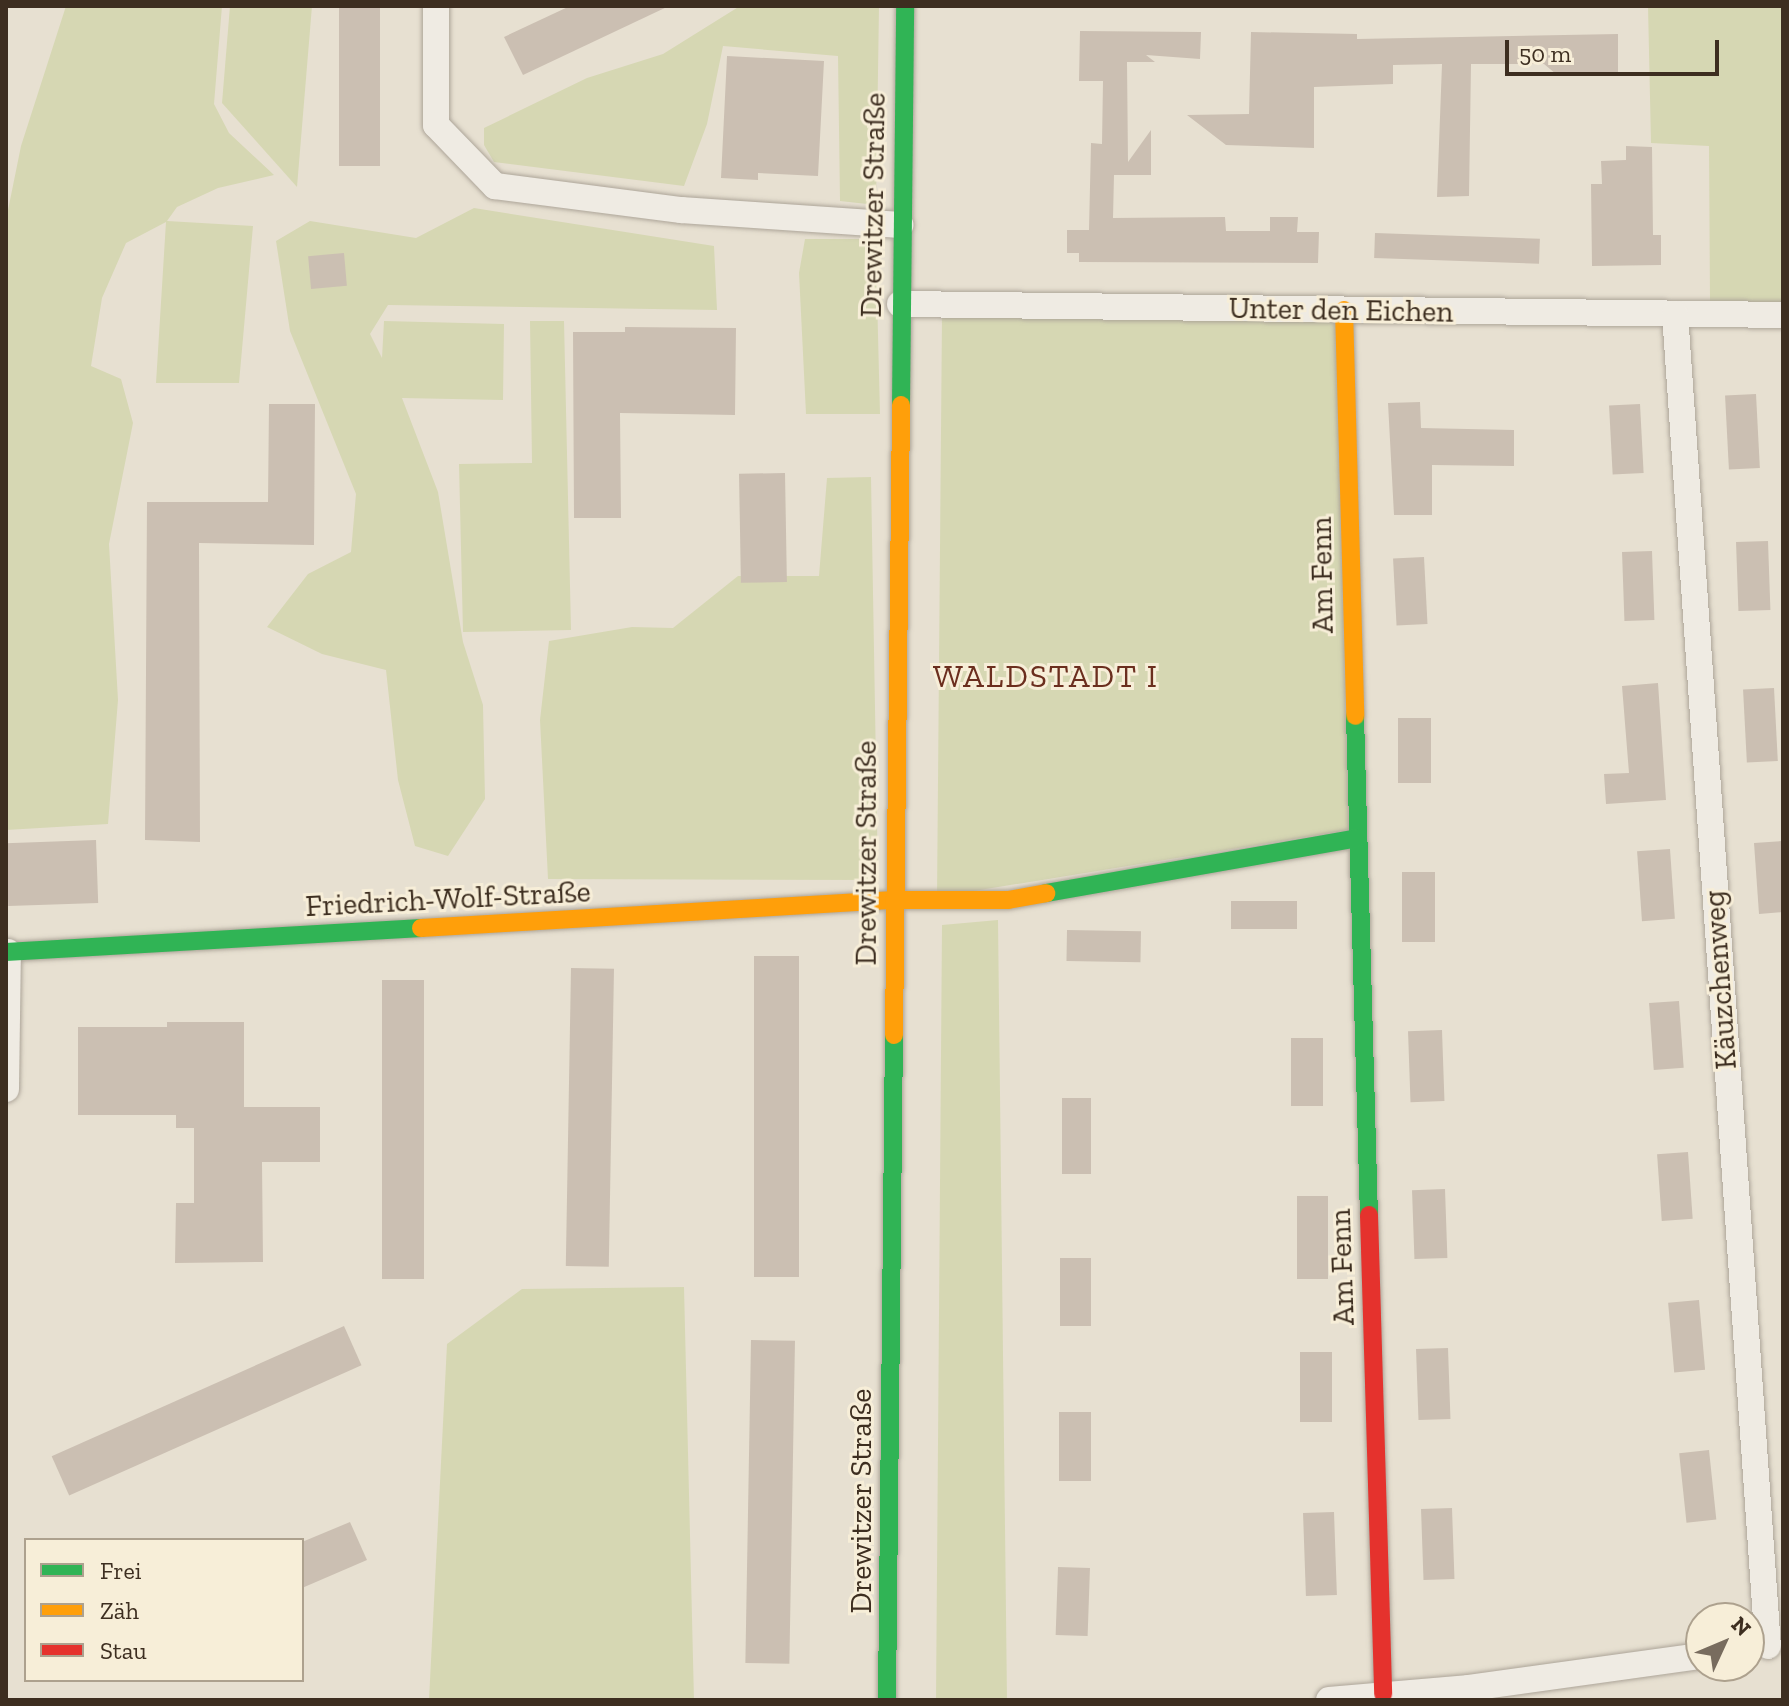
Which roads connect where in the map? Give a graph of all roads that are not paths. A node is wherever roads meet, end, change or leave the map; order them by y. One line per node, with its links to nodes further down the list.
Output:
1 (436, 6): 3 (street)
2 (905, 6): 3 (street, Drewitzer Straße)
3 (900, 225): 4 (street, Drewitzer Straße)
4 (900, 304): 5 (street, Unter den Eichen); 9 (street, Drewitzer Straße)
5 (1344, 310): 6 (street, Unter den Eichen); 8 (street, Am Fenn)
6 (1675, 314): 7 (street, Unter den Eichen); 12 (street, Käuzchenweg)
7 (1783, 315)
8 (1357, 838): 9 (street); 14 (street, Am Fenn)
9 (894, 900): 10 (street, Friedrich-Wolf-Straße); 16 (street, Drewitzer Straße)
10 (7, 952): 11 (street)
11 (6, 1089)
12 (1767, 1647)
13 (1685, 1659): 15 (street)
14 (1383, 1694): 15 (street); 17 (street)
15 (1472, 1694)
16 (887, 1700)
17 (1329, 1700)

